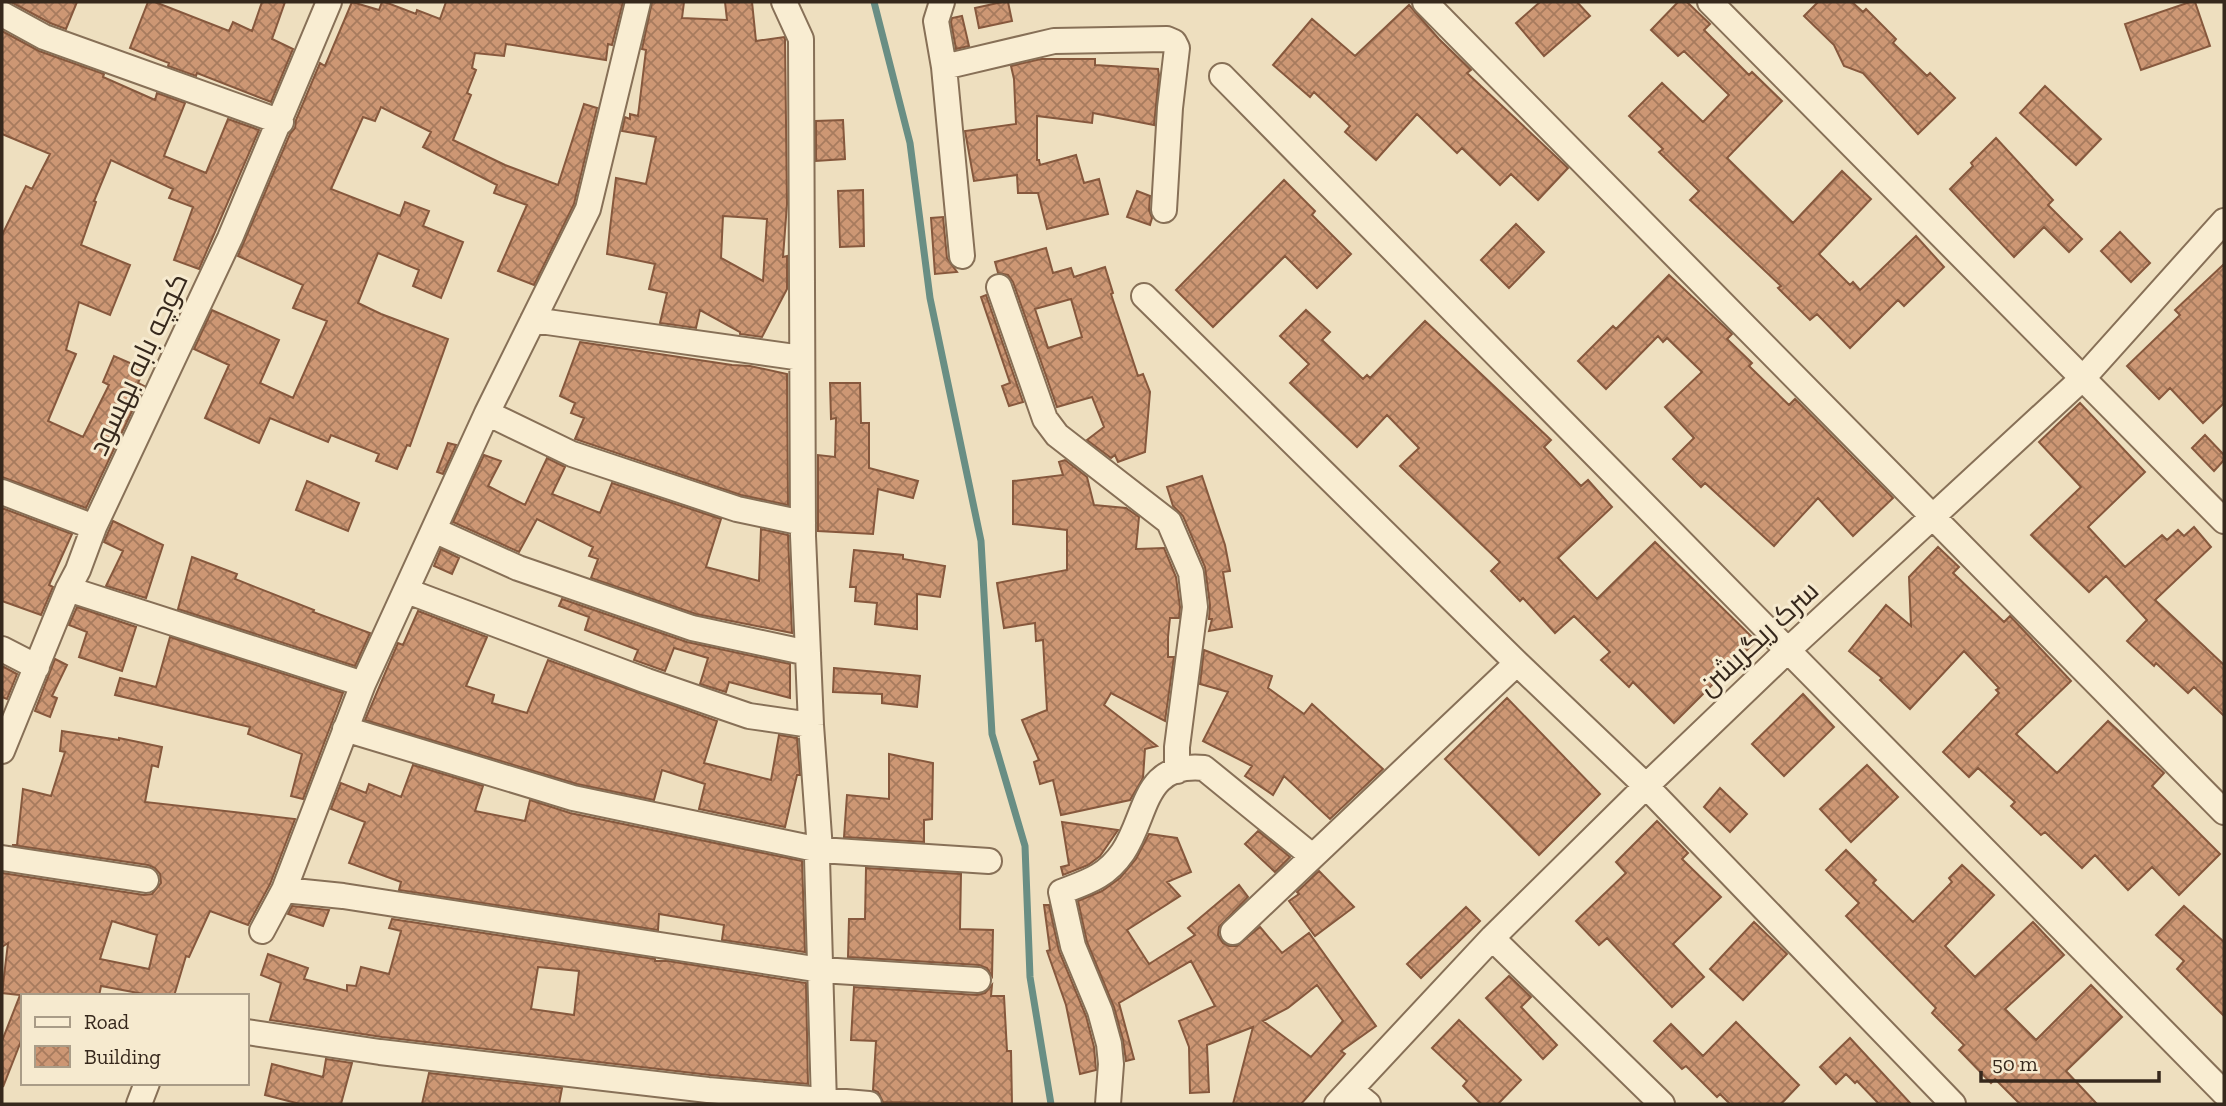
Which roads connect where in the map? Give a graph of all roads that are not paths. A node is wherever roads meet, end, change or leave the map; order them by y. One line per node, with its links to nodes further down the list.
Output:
1 (329, 2): 10 (street, کوچه بابه بهسود)
2 (638, 2): 16 (street)
3 (784, 2): 17 (street)
4 (942, 2): 8 (street)
5 (1425, 2): 21 (street)
6 (1710, 2): 18 (street)
7 (2, 15): 10 (street)
8 (944, 67): 11 (street); 13 (street)
9 (1222, 76): 29 (street)
10 (281, 121): 24 (street, کوچه بابه بهسود)
11 (1164, 211)
12 (2223, 226): 18 (street, سرک ریگریشن)
13 (962, 256)
14 (999, 287): 37 (street)
15 (1144, 296): 31 (street)
16 (533, 320): 17 (street); 19 (street)
17 (802, 358): 23 (street)
18 (2084, 377): 21 (street, سرک ریگریشن); 22 (street)
19 (487, 413): 23 (street); 25 (street)
20 (2, 492): 24 (street)
21 (1933, 517): 29 (street, سرک ریگریشن); 39 (street)
22 (2224, 521)
23 (803, 523): 30 (street)
24 (94, 527): 26 (street, کوچه بابه بهسود)
25 (434, 530): 27 (street); 30 (street)
26 (68, 589): 32 (street, کوچه بابه بهسود); 33 (street)
27 (407, 591): 33 (street); 34 (street)
28 (2, 649): 32 (street)
29 (1787, 651): 38 (street, سرک ریگریشن); 53 (street)
30 (808, 653): 34 (street)
31 (1517, 663): 38 (street); 41 (street)
32 (37, 667): 36 (street, کوچه بابه بهسود)
33 (363, 684): 35 (street)
34 (811, 725): 40 (street)
35 (345, 729): 40 (street); 45 (street)
36 (2, 751)
37 (1177, 771): 41 (street); 58 (street)
38 (1646, 786): 48 (street, سرک ریگریشن); 60 (street)
39 (2224, 811)
40 (820, 850): 43 (street); 49 (street)
41 (1312, 856): 47 (street)
42 (2, 858): 44 (street)
43 (989, 861)
44 (146, 880)
45 (284, 890): 46 (street); 49 (street)
46 (262, 932)
47 (1233, 932)
48 (1492, 938): 54 (street, سرک ریگریشن); 59 (street)
49 (821, 970): 50 (street); 55 (street)
50 (978, 980)
51 (248, 1032): 55 (street)
52 (147, 1085): 56 (street)
53 (2224, 1093)
54 (1352, 1099)
55 (825, 1102): 57 (street)
56 (139, 1104)
57 (869, 1104)
58 (1108, 1104)
59 (1662, 1104)
60 (1953, 1104)

